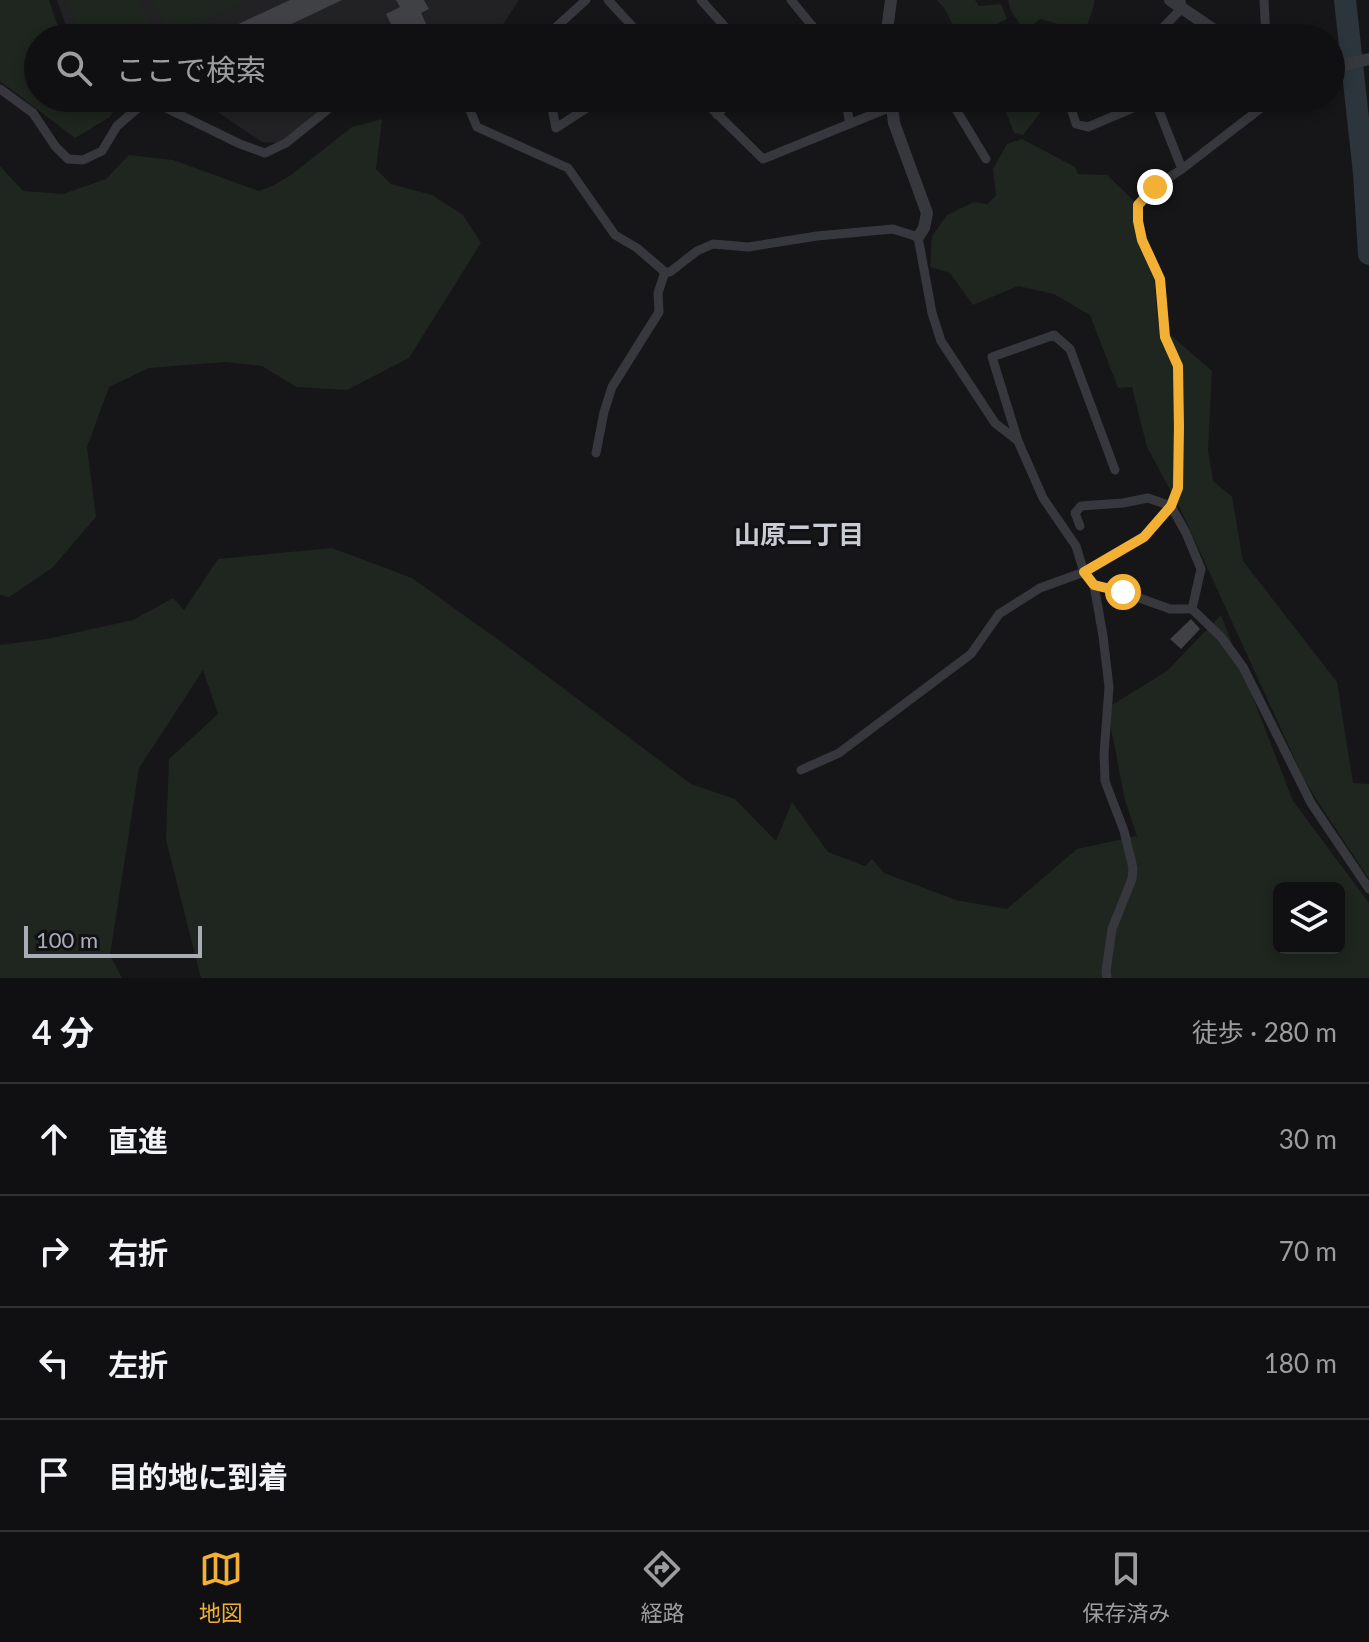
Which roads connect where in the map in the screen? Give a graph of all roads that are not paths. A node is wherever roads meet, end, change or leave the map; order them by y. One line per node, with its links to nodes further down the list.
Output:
1 (586, 0): 9 (street)
2 (608, 0): 10 (street)
3 (701, 0): 11 (street)
4 (791, 0): 12 (street)
5 (1170, 0): 8 (street)
6 (1264, 0): 16 (street)
7 (889, 1): 13 (street)
8 (1182, 4): 14 (street); 15 (street)
9 (559, 24)
10 (630, 24)
11 (722, 24)
12 (811, 24)
13 (887, 24)
14 (1165, 24)
15 (1208, 24)
16 (1265, 24)
17 (1369, 59): 18 (street)
18 (1345, 65)
19 (0, 89): 20 (street)
20 (24, 106)
21 (32, 112): 22 (street)
22 (133, 112)
23 (174, 112): 24 (street)
24 (325, 112)
25 (471, 112): 43 (street)
26 (553, 112): 27 (street)
27 (581, 112)
28 (714, 112): 38 (street)
29 (720, 112): 38 (street)
30 (848, 112): 39 (street)
31 (873, 112): 39 (street)
32 (892, 112): 42 (street)
33 (957, 112): 40 (street)
34 (1072, 112): 35 (street)
35 (1123, 112)
36 (1159, 112): 41 (street)
37 (1256, 112): 41 (street)
38 (717, 115): 39 (street)
39 (850, 124)
40 (986, 159)
41 (1182, 169): 47 (street)
42 (918, 237): 43 (street); 44 (street)
43 (665, 272): 45 (street)
44 (1018, 441): 46 (street); 49 (street)
45 (596, 453)
46 (1115, 470)
47 (1171, 506): 48 (street); 49 (street); 51 (street)
48 (1080, 526)
49 (1084, 572): 50 (street); 52 (street)
50 (1094, 585): 51 (street); 54 (street)
51 (1192, 609): 53 (street)
52 (801, 770)
53 (1369, 889)
54 (1107, 978)

